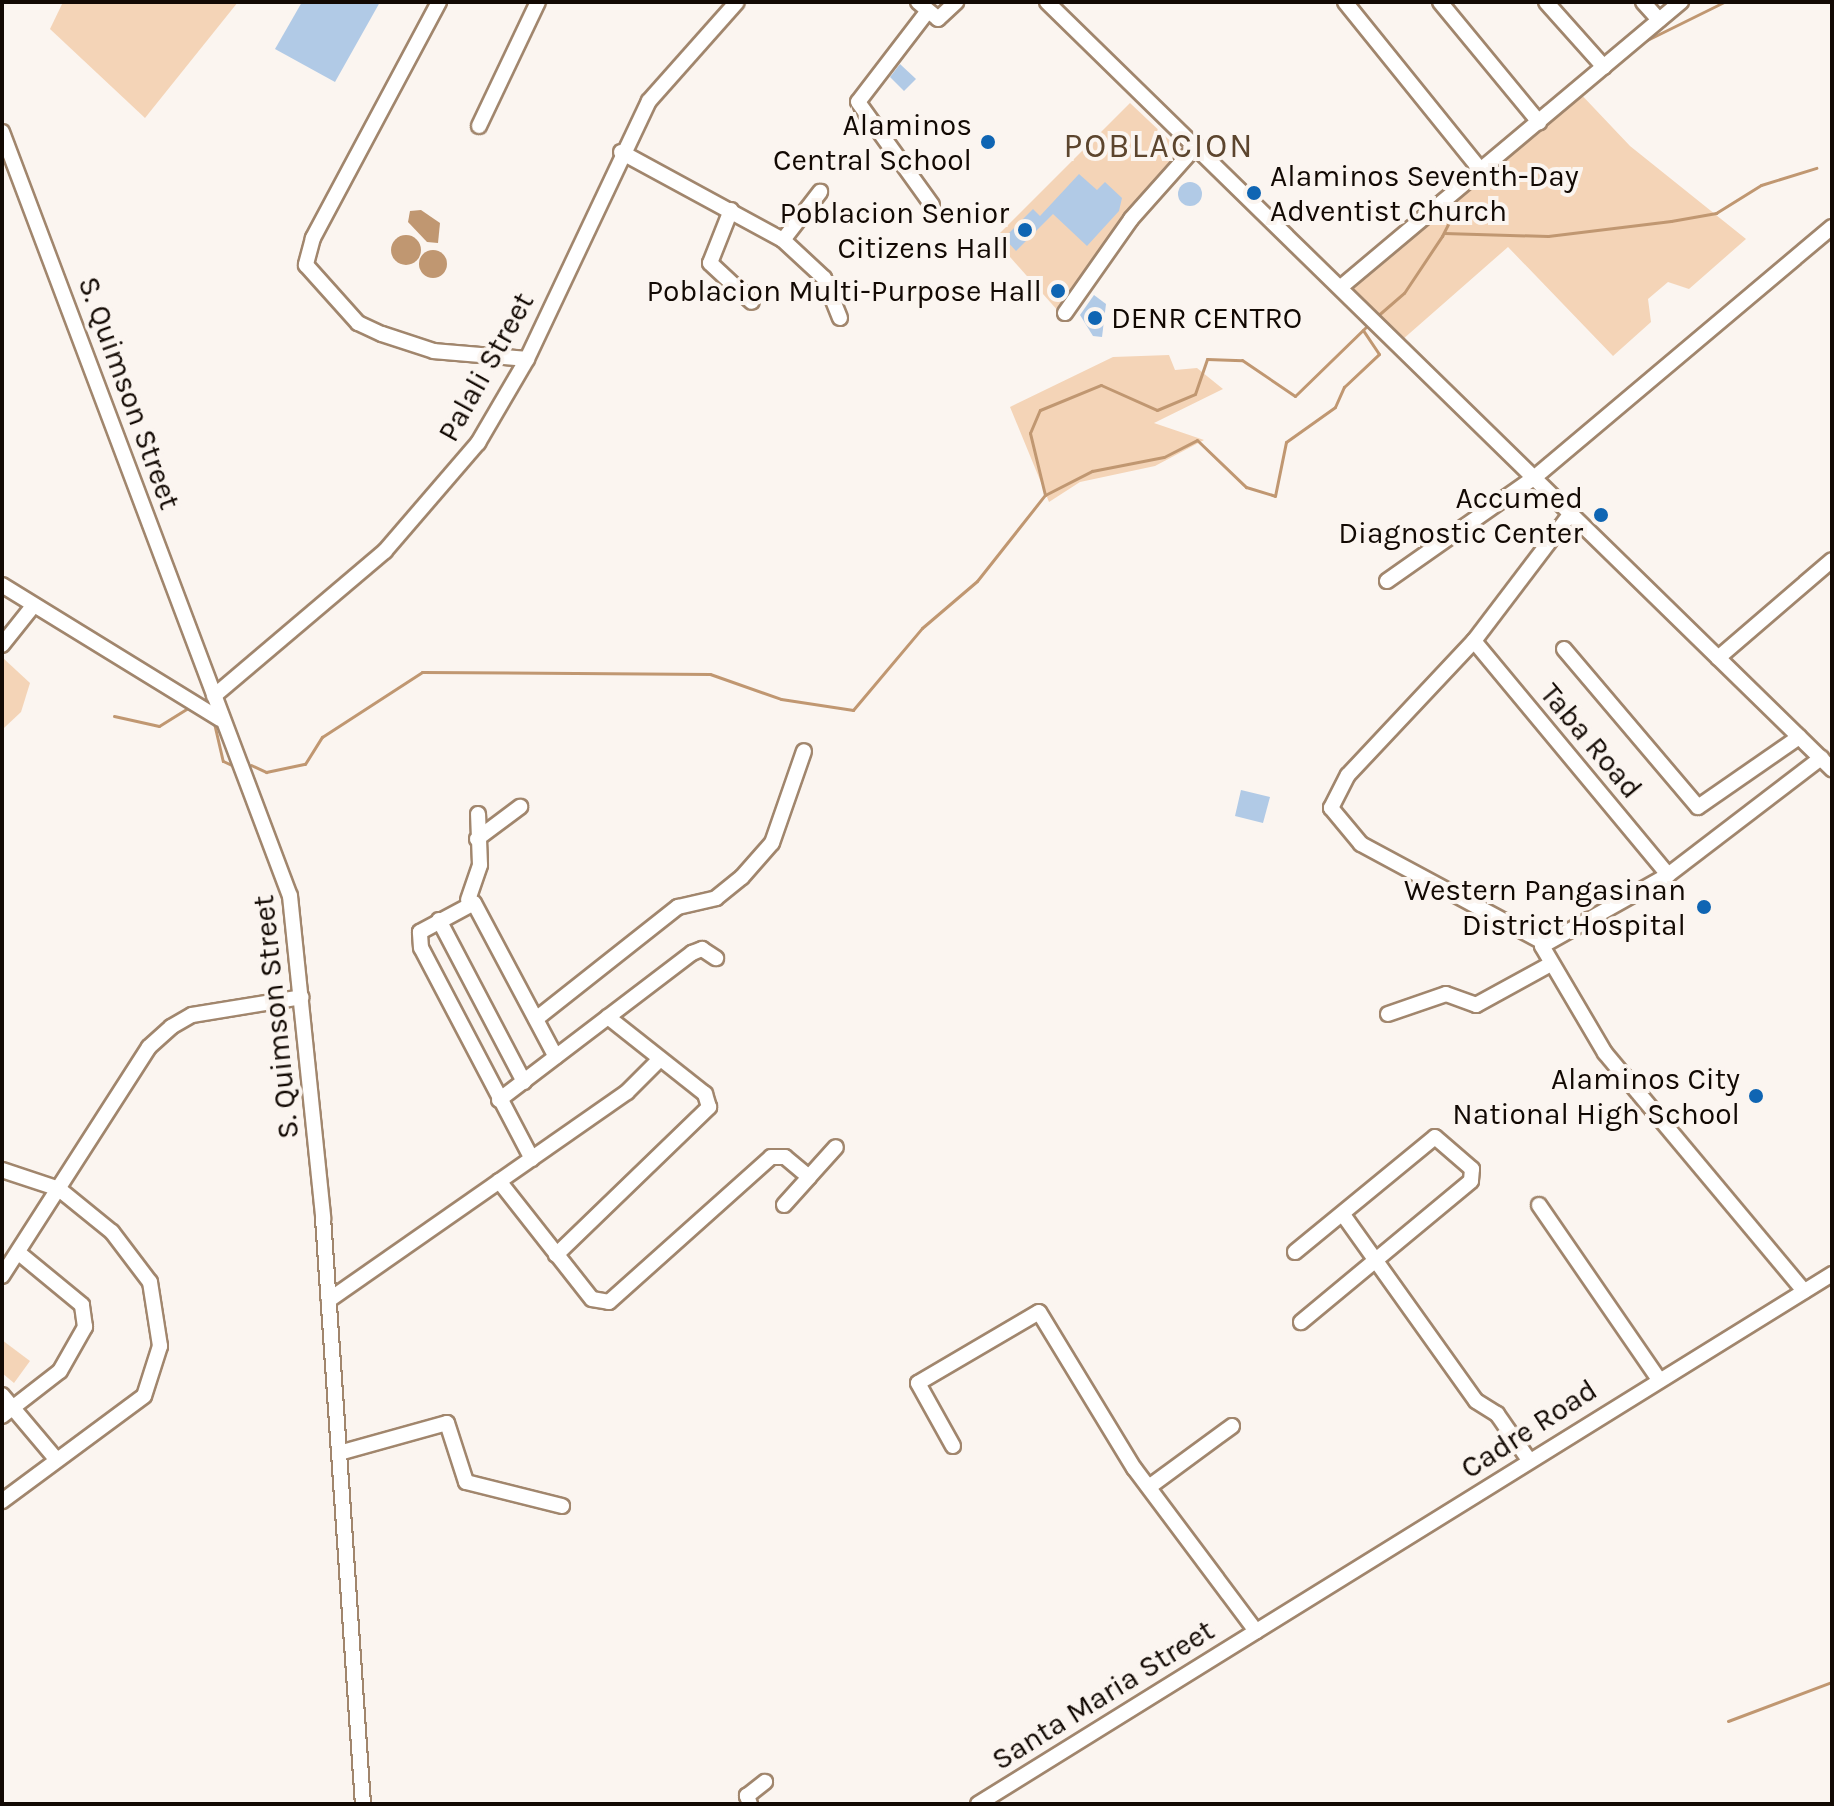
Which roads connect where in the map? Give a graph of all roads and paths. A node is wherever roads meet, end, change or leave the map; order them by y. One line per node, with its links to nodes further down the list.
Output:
1 (439, 2): 29 (street)
2 (538, 2): 15 (street)
3 (956, 2): 11 (street)
4 (1047, 2): 17 (street)
5 (1345, 2): 19 (street)
6 (1440, 2): 14 (street)
7 (1546, 2): 13 (street)
8 (1643, 2): 12 (street)
9 (1681, 2): 12 (street)
10 (732, 4): 18 (street, Palali Street)
11 (922, 7): 21 (street)
12 (1659, 20): 13 (street)
13 (1604, 67): 14 (street)
14 (1539, 122): 19 (street)
15 (479, 126)
16 (2, 132): 40 (street, S. Quimson Street)
17 (1196, 146): 25 (street); 27 (street)
18 (621, 152): 22 (street); 29 (street, Palali Street)
19 (1479, 168): 25 (street)
20 (820, 192): 24 (street)
21 (932, 205)
22 (731, 210): 24 (street); 26 (street)
23 (1832, 227): 30 (street)
24 (783, 240): 28 (street)
25 (1341, 287): 30 (street)
26 (752, 302)
27 (1065, 313)
28 (840, 318)
29 (527, 359): 40 (street, Palali Street)
30 (1535, 477): 31 (street); 33 (street)
31 (1572, 512): 36 (street); 39 (street)
32 (1832, 560): 39 (street)
33 (1387, 581)
34 (2, 585): 35 (street)
35 (33, 606): 37 (street); 41 (street)
36 (1474, 641): 49 (street, Taba Road); 52 (street)
37 (2, 645)
38 (1564, 649): 42 (street)
39 (1718, 658): 42 (street)
40 (214, 696): 41 (street, S. Quimson Street)
41 (221, 719): 55 (street, S. Quimson Street)
42 (1799, 737): 44 (street)
43 (804, 751): 58 (street)
44 (1821, 758): 45 (street); 49 (street)
45 (1832, 769)
46 (520, 807): 48 (street)
47 (478, 814): 48 (street)
48 (477, 839): 50 (street)
49 (1668, 875): 52 (street)
50 (468, 900): 51 (street); 58 (street)
51 (439, 920): 61 (street); 62 (street)
52 (1543, 942): 54 (street)
53 (716, 958): 57 (street)
54 (1551, 964): 56 (street); 78 (street)
55 (302, 997): 68 (street); 79 (street, S. Quimson Street)
56 (1388, 1014)
57 (608, 1017): 59 (street); 60 (street)
58 (536, 1019): 59 (street)
59 (556, 1057): 61 (street)
60 (659, 1060): 64 (street); 74 (street)
61 (524, 1082): 62 (street)
62 (499, 1100): 64 (street)
63 (836, 1147): 66 (street)
64 (532, 1159): 67 (street)
65 (2, 1170): 68 (street)
66 (809, 1177): 69 (street); 74 (street)
67 (499, 1181): 74 (street); 79 (street)
68 (59, 1189): 73 (street); 88 (street)
69 (784, 1205)
70 (1539, 1205): 81 (street)
71 (1344, 1216): 72 (street); 75 (street); 75 (street)
72 (1295, 1252)
73 (19, 1253): 77 (street); 83 (street)
74 (556, 1255)
75 (1379, 1263): 80 (street); 89 (street)
76 (1832, 1274): 78 (street, Cadre Road)
77 (2, 1276)
78 (1804, 1291): 81 (street, Cadre Road)
79 (329, 1300): 87 (street, S. Quimson Street)
80 (1301, 1322)
81 (1657, 1377): 89 (street, Cadre Road)
82 (2, 1395): 83 (street)
83 (17, 1406): 84 (street); 88 (street)
84 (2, 1416)
85 (1232, 1426): 90 (street)
86 (953, 1446): 90 (street)
87 (339, 1453): 92 (street); 95 (street, S. Quimson Street)
88 (57, 1460): 91 (street)
89 (1529, 1460): 93 (street, Cadre Road)
90 (1149, 1487): 93 (street)
91 (2, 1501)
92 (562, 1506)
93 (1256, 1631): 97 (street, Santa Maria Street)
94 (765, 1782): 96 (street)
95 (363, 1804)
96 (750, 1804)
97 (978, 1804)

